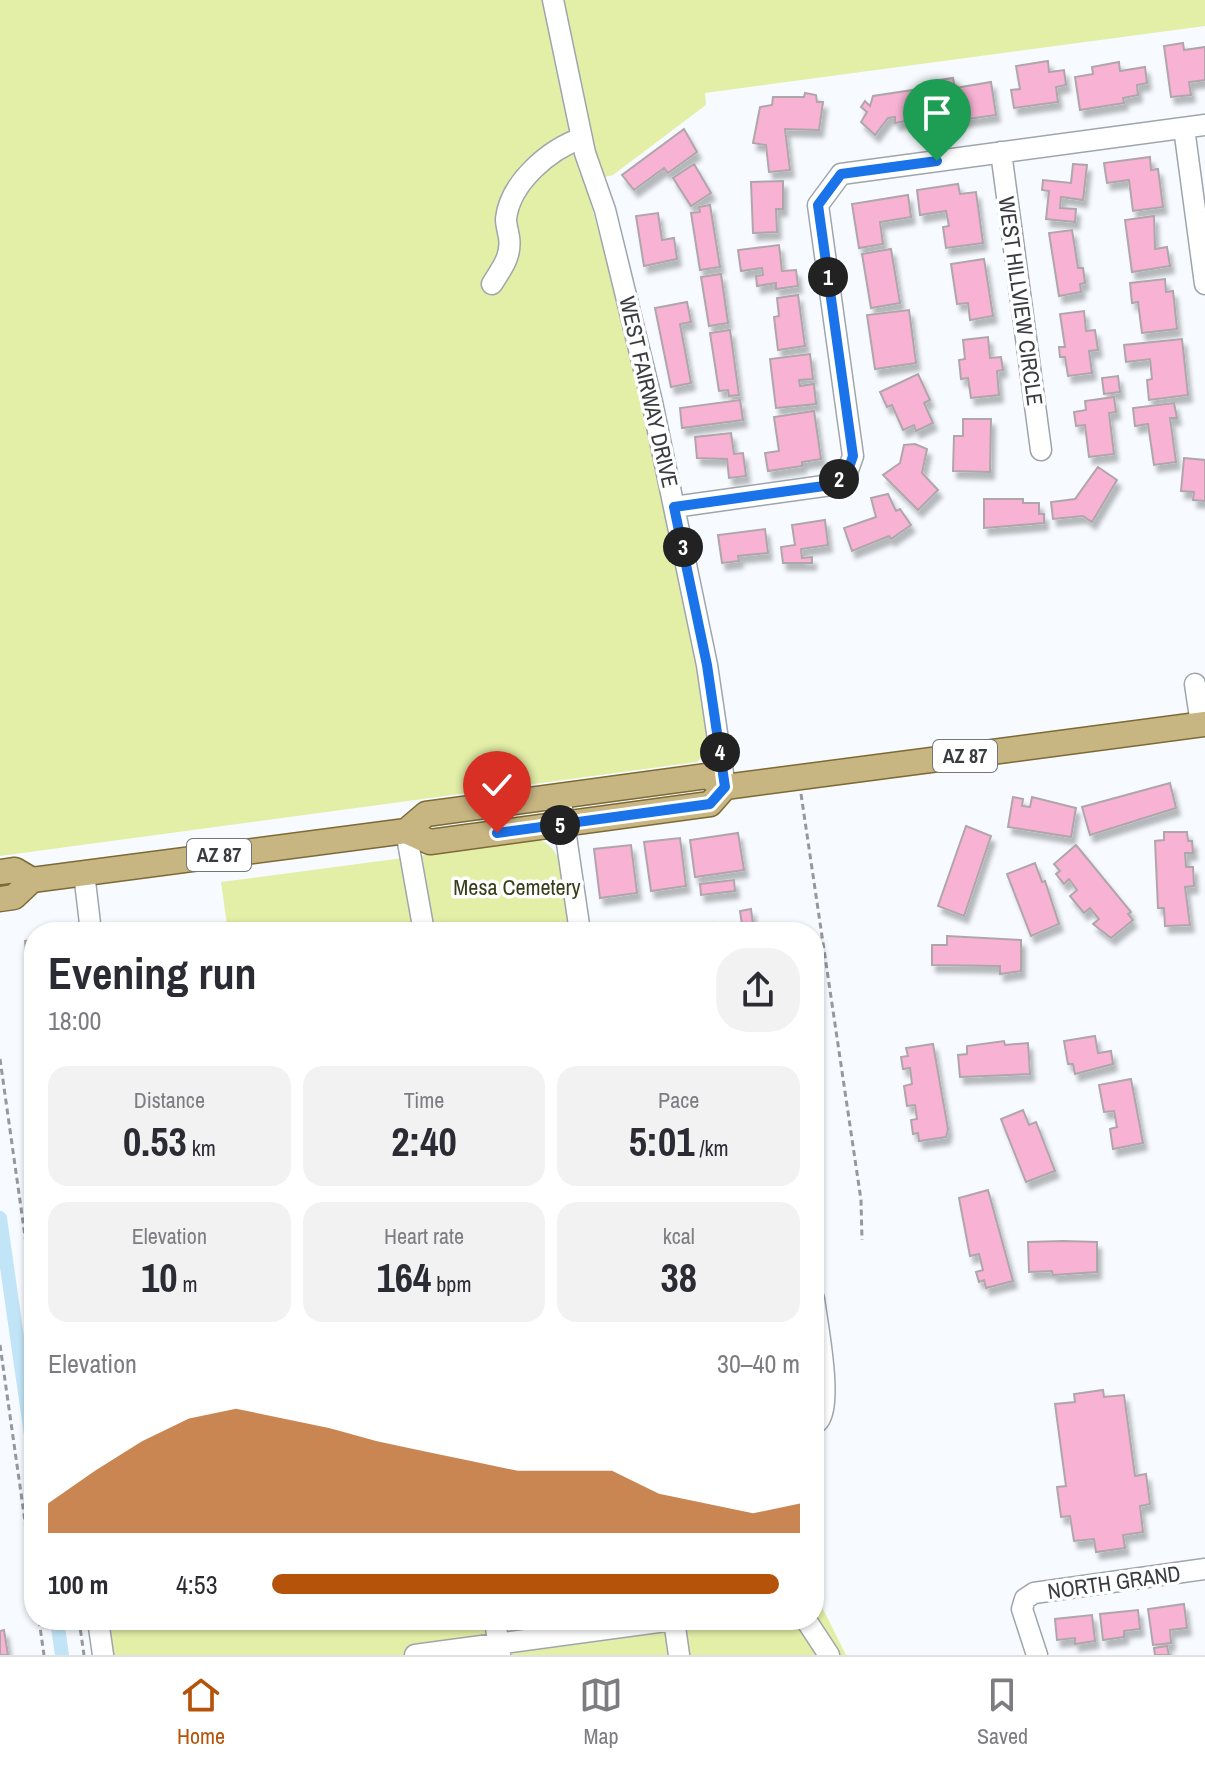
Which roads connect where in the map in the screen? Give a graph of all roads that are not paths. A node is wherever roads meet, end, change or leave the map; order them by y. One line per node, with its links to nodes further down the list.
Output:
1 (553, 0): 4 (street, WEST FAIRWAY DRIVE)
2 (1205, 125): 3 (street)
3 (1184, 128): 5 (street); 7 (street)
4 (582, 138): 6 (street); 9 (street, WEST FAIRWAY DRIVE)
5 (1001, 152): 8 (street, WEST HILLVIEW CIRCLE); 9 (street)
6 (492, 284)
7 (1205, 284)
8 (1041, 450)
9 (674, 507): 12 (street, WEST FAIRWAY DRIVE)
10 (1195, 684): 11 (street)
11 (1203, 724): 12 (main road, AZ 87)
12 (725, 787): 13 (main road, AZ 87); 14 (main road, AZ 87)
13 (560, 795): 14 (street); 15 (main road, AZ 87)
14 (565, 824): 15 (main road, AZ 87); 23 (street)
15 (406, 831): 17 (main road, AZ 87); 21 (street); 22 (street)
16 (0, 872): 18 (main road, AZ 87)
17 (84, 873): 18 (main road, AZ 87); 20 (street)
18 (32, 880): 19 (main road, AZ 87)
19 (0, 899)
20 (90, 922)
21 (411, 922)
22 (422, 922)
23 (579, 922)
24 (824, 1382): 25 (street)
25 (824, 1406)
26 (1205, 1569): 36 (street, NORTH GRAND)
27 (99, 1630): 32 (street)
28 (614, 1630): 31 (street)
29 (675, 1630): 34 (street)
30 (813, 1630): 35 (street)
31 (499, 1649): 33 (street)
32 (103, 1655)
33 (415, 1655)
34 (679, 1655)
35 (829, 1655)
36 (1037, 1655)

